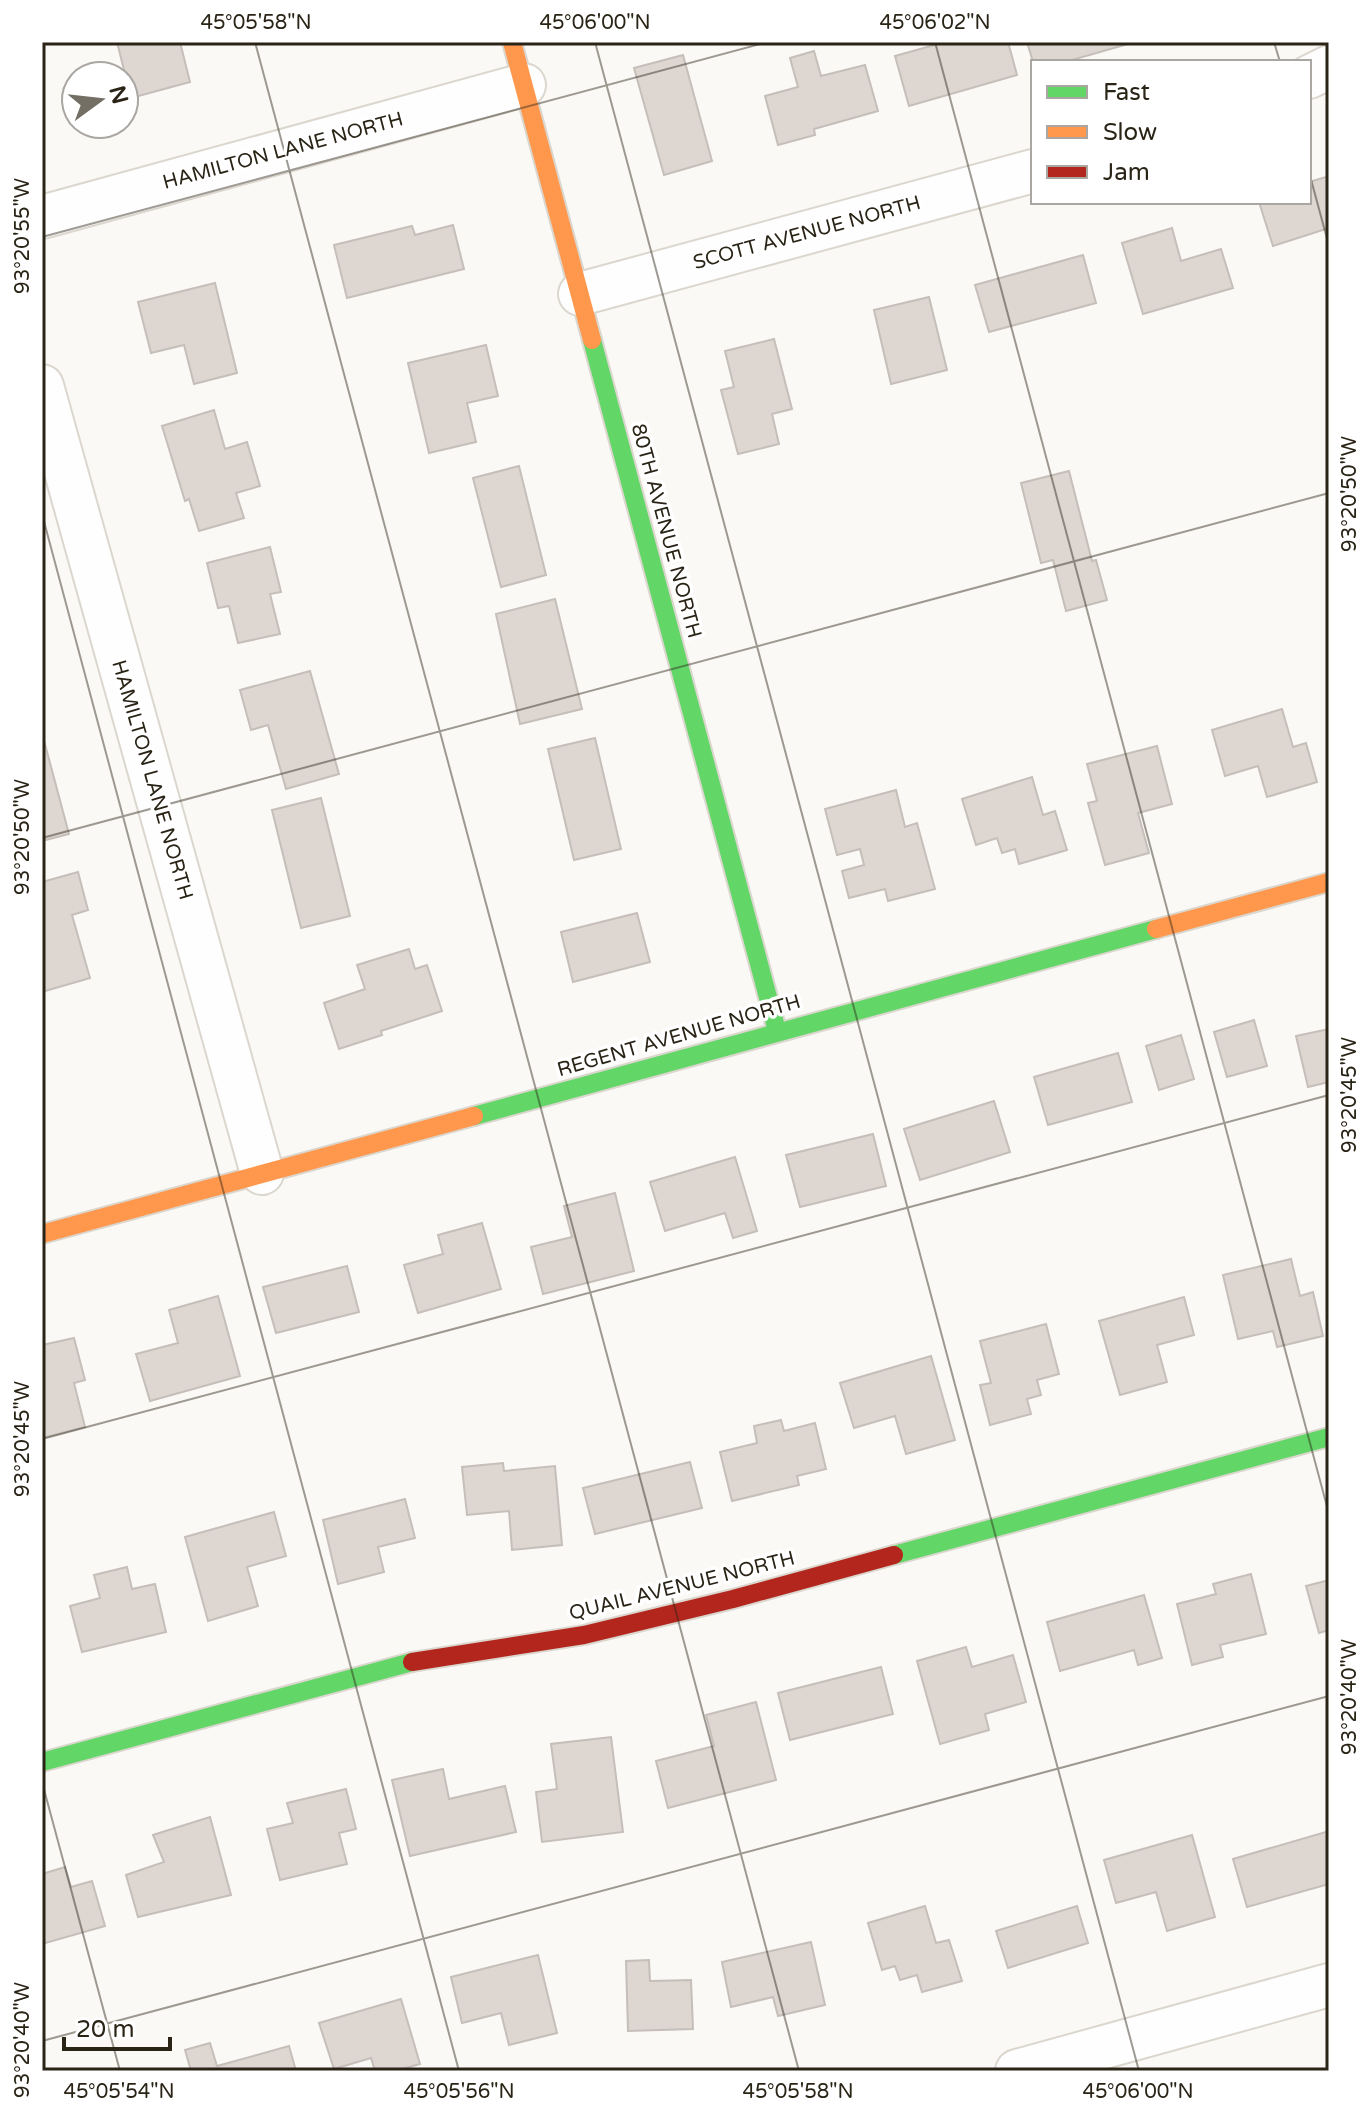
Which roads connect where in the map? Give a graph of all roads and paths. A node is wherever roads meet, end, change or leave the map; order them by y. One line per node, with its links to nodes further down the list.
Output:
1 (512, 42): 4 (street, 80TH AVENUE NORTH)
2 (1329, 67): 3 (street)
3 (1311, 76)
4 (524, 85): 6 (street, HAMILTON LANE NORTH); 7 (street, 80TH AVENUE NORTH)
5 (1031, 172): 7 (street, SCOTT AVENUE NORTH)
6 (42, 217)
7 (580, 294): 10 (street, 80TH AVENUE NORTH)
8 (42, 386): 11 (street, HAMILTON LANE NORTH)
9 (1329, 882): 10 (street, REGENT AVENUE NORTH)
10 (777, 1031): 11 (street, REGENT AVENUE NORTH)
11 (262, 1173): 12 (street, REGENT AVENUE NORTH)
12 (42, 1234)
13 (1329, 1437): 14 (street, QUAIL AVENUE NORTH)
14 (42, 1762)
15 (1329, 1985): 16 (street)
16 (1017, 2071)

